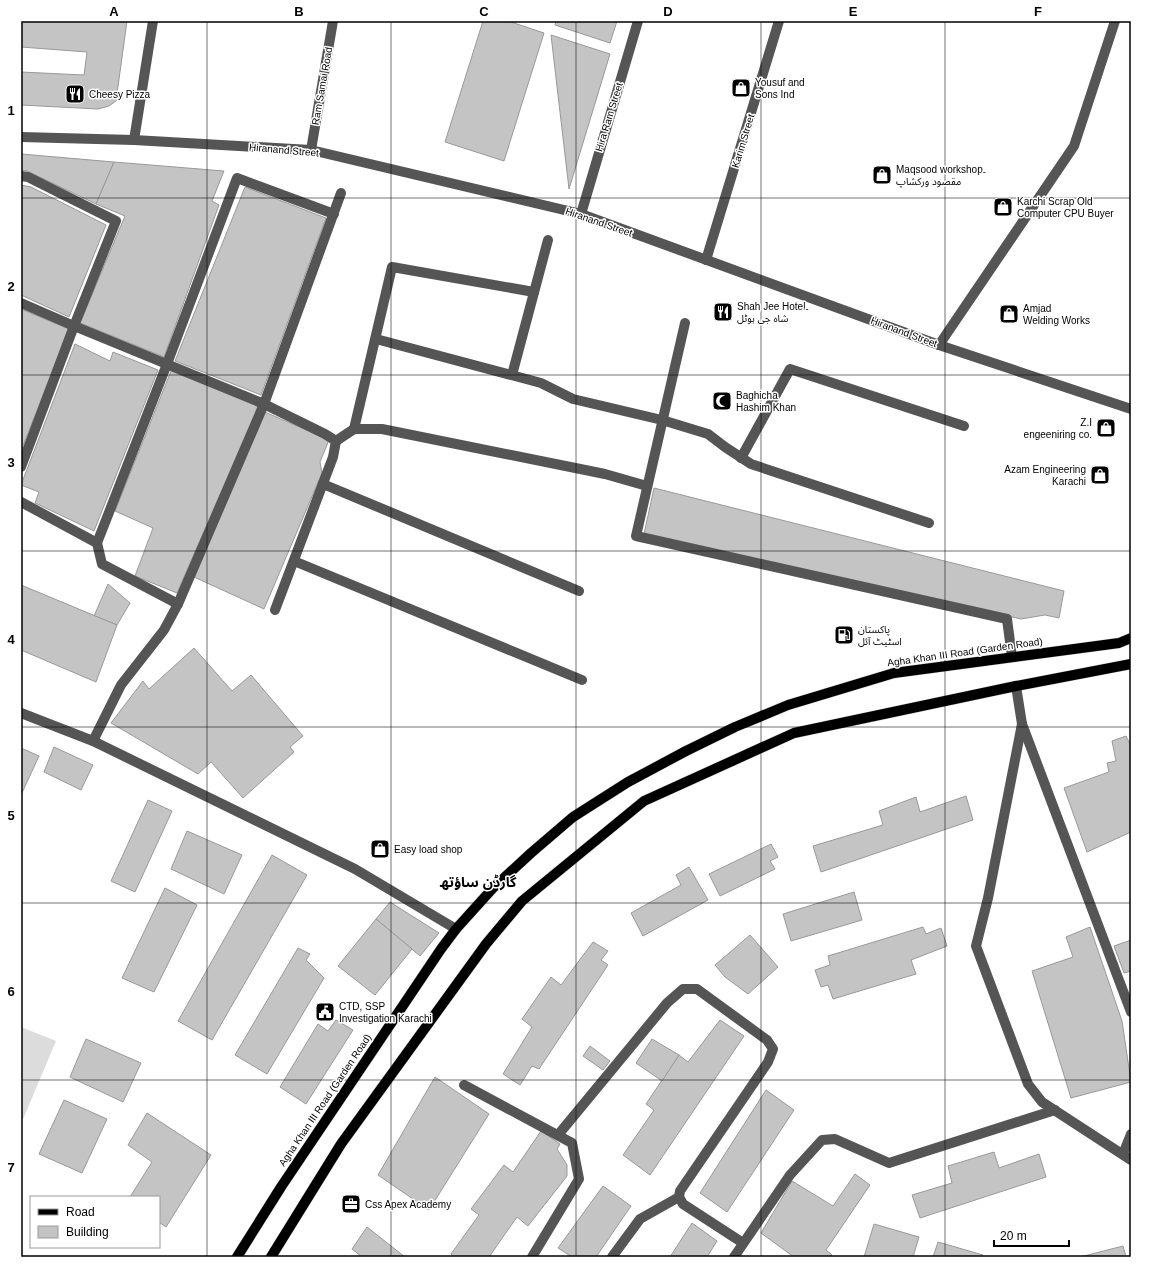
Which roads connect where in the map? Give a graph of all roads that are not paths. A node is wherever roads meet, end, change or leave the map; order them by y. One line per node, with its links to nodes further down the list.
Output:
1 (153, 21): 7 (street)
2 (333, 21): 8 (street, Ram Samai Road)
3 (638, 21): 12 (street, Hira Ram Street)
4 (779, 21): 14 (street, Karim Street)
5 (1115, 21): 20 (street)
6 (21, 137): 7 (street, Hiranand Street)
7 (134, 140): 8 (street, Hiranand Street)
8 (311, 150): 12 (street, Hiranand Street)
9 (21, 176): 18 (street)
10 (341, 193): 11 (street)
11 (334, 214): 21 (street); 23 (street)
12 (581, 214): 14 (street, Hiranand Street)
13 (548, 240): 15 (street)
14 (706, 260): 20 (street, Hiranand Street)
15 (534, 292): 19 (street); 22 (street)
16 (21, 303): 18 (street)
17 (685, 323): 25 (street)
18 (74, 326): 21 (street); 30 (street)
19 (376, 339): 22 (street); 27 (street)
20 (939, 345): 24 (street, Hiranand Street)
21 (167, 364): 23 (street); 35 (street)
22 (512, 375): 25 (street)
23 (264, 404): 28 (street); 38 (street)
24 (1131, 409)
25 (662, 420): 29 (street); 32 (street)
26 (964, 426): 29 (street)
27 (354, 429): 28 (street); 32 (street)
28 (336, 441): 31 (street)
29 (741, 458): 34 (street)
30 (21, 467)
31 (323, 484): 36 (street); 37 (street)
32 (647, 486): 41 (street)
33 (21, 502): 35 (street)
34 (929, 523)
35 (97, 543): 38 (street)
36 (294, 561): 39 (street); 43 (street)
37 (579, 591)
38 (178, 604): 47 (street)
39 (275, 610)
40 (1131, 638): 41 (main road, Agha Khan III Road (Garden Road))
41 (1012, 657): 48 (main road, Agha Khan III Road (Garden Road))
42 (1131, 664): 44 (main road)
43 (582, 680)
44 (1016, 686): 46 (street); 58 (main road)
45 (21, 713): 47 (street)
46 (1022, 724): 49 (street); 51 (street)
47 (93, 741): 48 (street)
48 (456, 929): 57 (main road, Agha Khan III Road (Garden Road))
49 (1131, 1012)
50 (464, 1084): 53 (street)
51 (1055, 1110): 54 (street); 56 (street)
52 (1131, 1134): 54 (street)
53 (558, 1135): 55 (street); 59 (street)
54 (1127, 1157)
55 (679, 1197): 56 (street); 60 (street)
56 (743, 1243): 61 (street)
57 (237, 1257)
58 (271, 1257)
59 (532, 1257)
60 (612, 1257)
61 (734, 1257)

